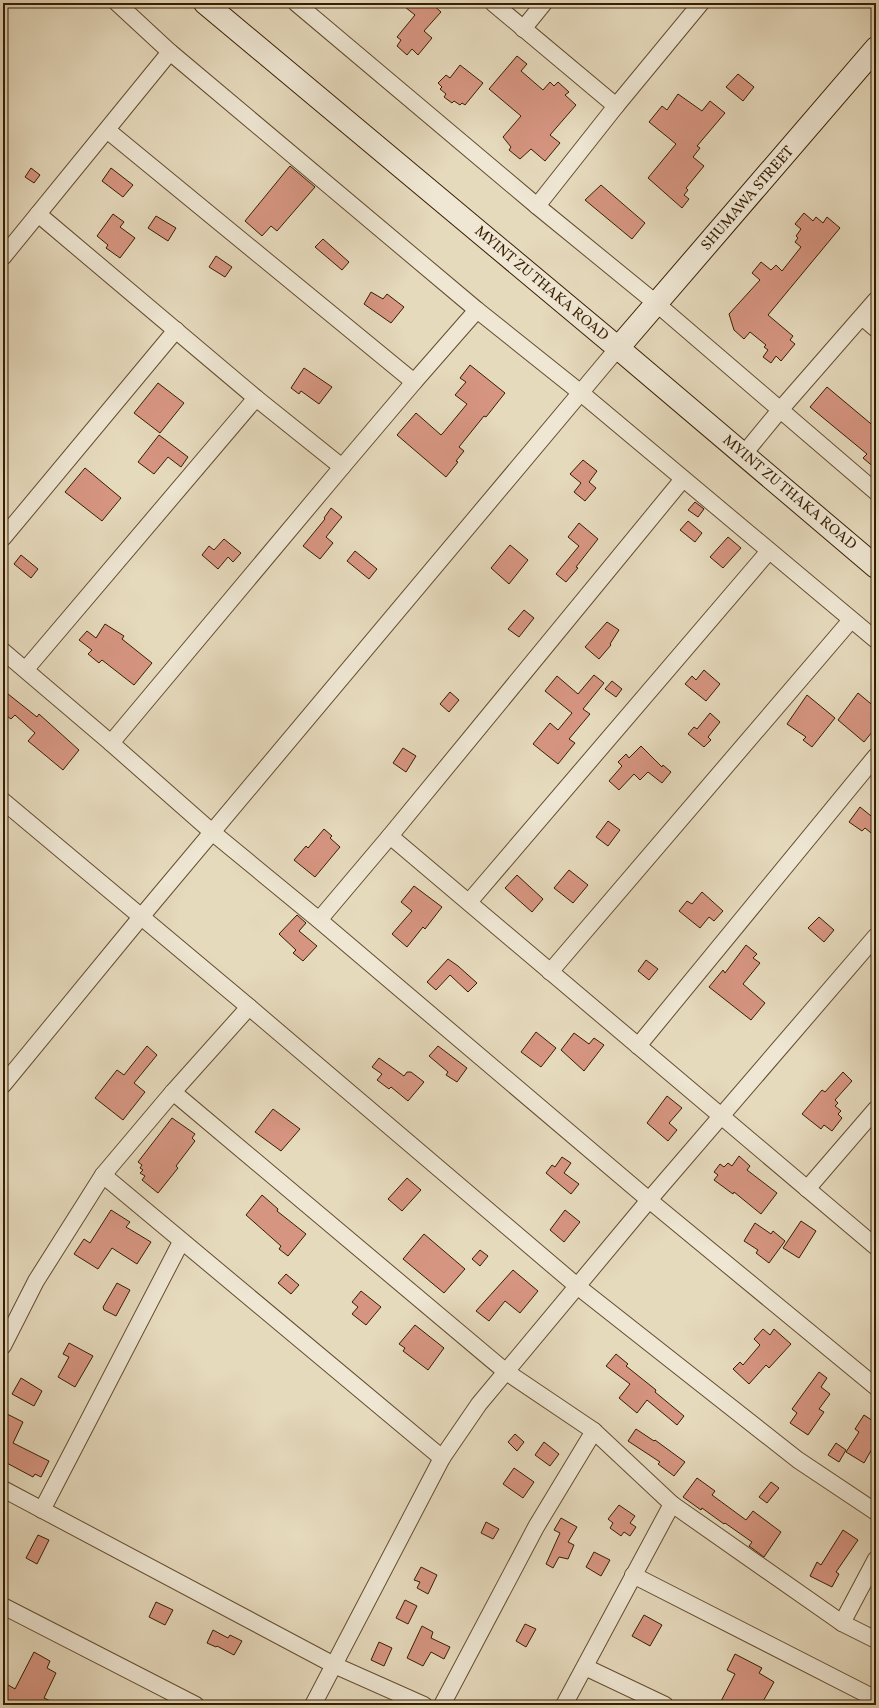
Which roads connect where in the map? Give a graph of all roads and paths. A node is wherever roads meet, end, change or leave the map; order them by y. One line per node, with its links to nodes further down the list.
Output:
1 (117, 3): 9 (street)
2 (205, 3): 21 (street, MYINT ZU THAKA ROAD)
3 (296, 3): 12 (street)
4 (493, 3): 7 (street)
5 (544, 3): 7 (street)
6 (701, 3): 10 (street)
7 (523, 29): 10 (street)
8 (876, 48): 16 (street, SHUMAWA STREET)
9 (170, 52): 11 (street); 17 (street)
10 (616, 106): 12 (street)
11 (107, 130): 13 (street); 22 (street)
12 (537, 206): 16 (street)
13 (38, 214): 14 (street); 20 (street)
14 (3, 257)
15 (876, 300): 18 (street)
16 (657, 304): 21 (street, SHUMAWA STREET); 25 (street)
17 (477, 310): 22 (street); 23 (street)
18 (862, 317): 19 (street); 25 (street)
19 (876, 329)
20 (176, 330): 24 (street); 30 (street)
21 (618, 348): 23 (street); 26 (street, MYINT ZU THAKA ROAD)
22 (414, 382): 27 (street)
23 (582, 393): 28 (street); 40 (street)
24 (256, 398): 27 (street); 36 (street)
25 (780, 410): 26 (street); 29 (street)
26 (743, 455): 32 (street, MYINT ZU THAKA ROAD)
27 (342, 467): 37 (street)
28 (683, 479): 31 (street); 41 (street)
29 (876, 492)
30 (3, 538)
31 (769, 551): 33 (street); 42 (street)
32 (876, 567)
33 (851, 620): 34 (street); 46 (street)
34 (876, 640)
35 (3, 651): 36 (street)
36 (26, 669): 37 (street)
37 (111, 743): 40 (street)
38 (876, 756): 48 (street)
39 (3, 802): 43 (street)
40 (212, 832): 43 (street); 44 (street)
41 (390, 836): 42 (street); 44 (street)
42 (468, 902): 46 (street)
43 (141, 917): 47 (street); 49 (street)
44 (319, 920): 55 (street)
45 (876, 936): 52 (street)
46 (550, 972): 48 (street)
47 (249, 1007): 50 (street); 58 (street)
48 (638, 1046): 52 (street)
49 (3, 1085)
50 (173, 1092): 53 (street); 60 (street)
51 (876, 1109): 54 (street)
52 (722, 1117): 54 (street); 55 (street)
53 (103, 1175): 56 (street); 59 (street)
54 (807, 1189): 57 (street)
55 (649, 1200): 58 (street); 61 (street)
56 (181, 1242): 63 (street); 66 (street)
57 (876, 1246)
58 (577, 1286): 60 (street); 67 (street)
59 (3, 1346)
60 (505, 1371): 62 (street); 63 (street)
61 (876, 1387)
62 (594, 1431): 65 (street); 79 (street)
63 (442, 1458): 73 (street)
64 (3, 1489): 66 (street)
65 (672, 1504): 69 (street); 71 (street)
66 (42, 1510): 73 (street)
67 (876, 1512)
68 (876, 1559): 71 (street)
69 (633, 1575): 74 (street); 75 (street)
70 (3, 1606): 76 (street)
71 (842, 1623): 72 (street)
72 (876, 1640)
73 (334, 1665): 77 (street); 78 (street)
74 (585, 1667): 80 (street); 81 (street)
75 (876, 1699)
76 (196, 1705)
77 (313, 1705)
78 (424, 1705)
79 (442, 1705)
80 (564, 1705)
81 (665, 1705)

